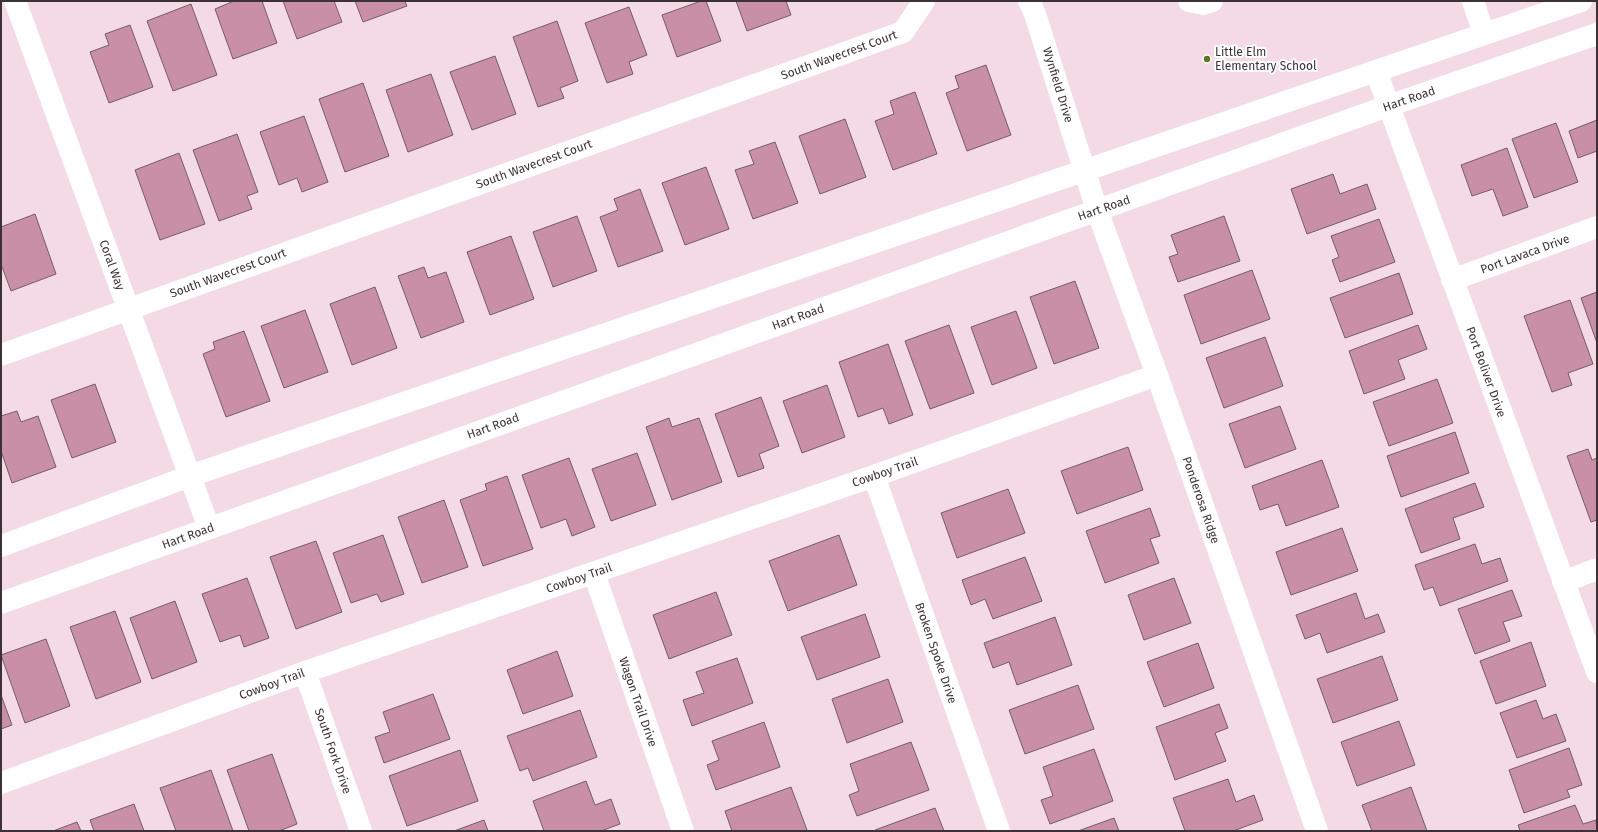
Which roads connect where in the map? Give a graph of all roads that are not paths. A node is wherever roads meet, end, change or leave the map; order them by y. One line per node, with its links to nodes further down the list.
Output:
1 (924, 1): 16 (street, South Wavecrest Court)
2 (1029, 1): 12 (street, Wynfield Drive)
3 (1189, 1): 4 (street)
4 (1212, 1)
5 (1473, 1): 8 (street)
6 (1582, 1): 8 (street)
7 (18, 2): 16 (street, Coral Way)
8 (1484, 34): 10 (street)
9 (1597, 34): 11 (street, Hart Road)
10 (1376, 71): 11 (street, Port Boliver Drive); 12 (street)
11 (1388, 106): 13 (street, Hart Road); 15 (street, Port Boliver Drive)
12 (1084, 170): 13 (street, Ponderosa Ridge); 19 (street)
13 (1097, 210): 18 (street, Ponderosa Ridge); 21 (street, Hart Road)
14 (1597, 228): 15 (street, Port Lavaca Drive)
15 (1452, 280): 25 (street, Port Boliver Drive)
16 (128, 309): 17 (street, South Wavecrest Court); 19 (street, Coral Way)
17 (1, 355)
18 (1157, 375): 20 (street, Cowboy Trail); 33 (street, Ponderosa Ridge)
19 (190, 476): 21 (street, Coral Way); 22 (street)
20 (874, 476): 24 (street, Cowboy Trail); 32 (street, Broken Spoke Drive)
21 (209, 528): 26 (street, Hart Road)
22 (1, 546)
23 (1597, 569): 25 (street)
24 (594, 572): 27 (street, Cowboy Trail); 31 (street, Wagon Trail Drive)
25 (1563, 582): 28 (street, Port Boliver Drive)
26 (1, 603)
27 (305, 672): 29 (street, Cowboy Trail); 30 (street, South Fork Drive)
28 (1597, 672)
29 (1, 783)
30 (361, 831)
31 (683, 831)
32 (999, 831)
33 (1317, 831)

